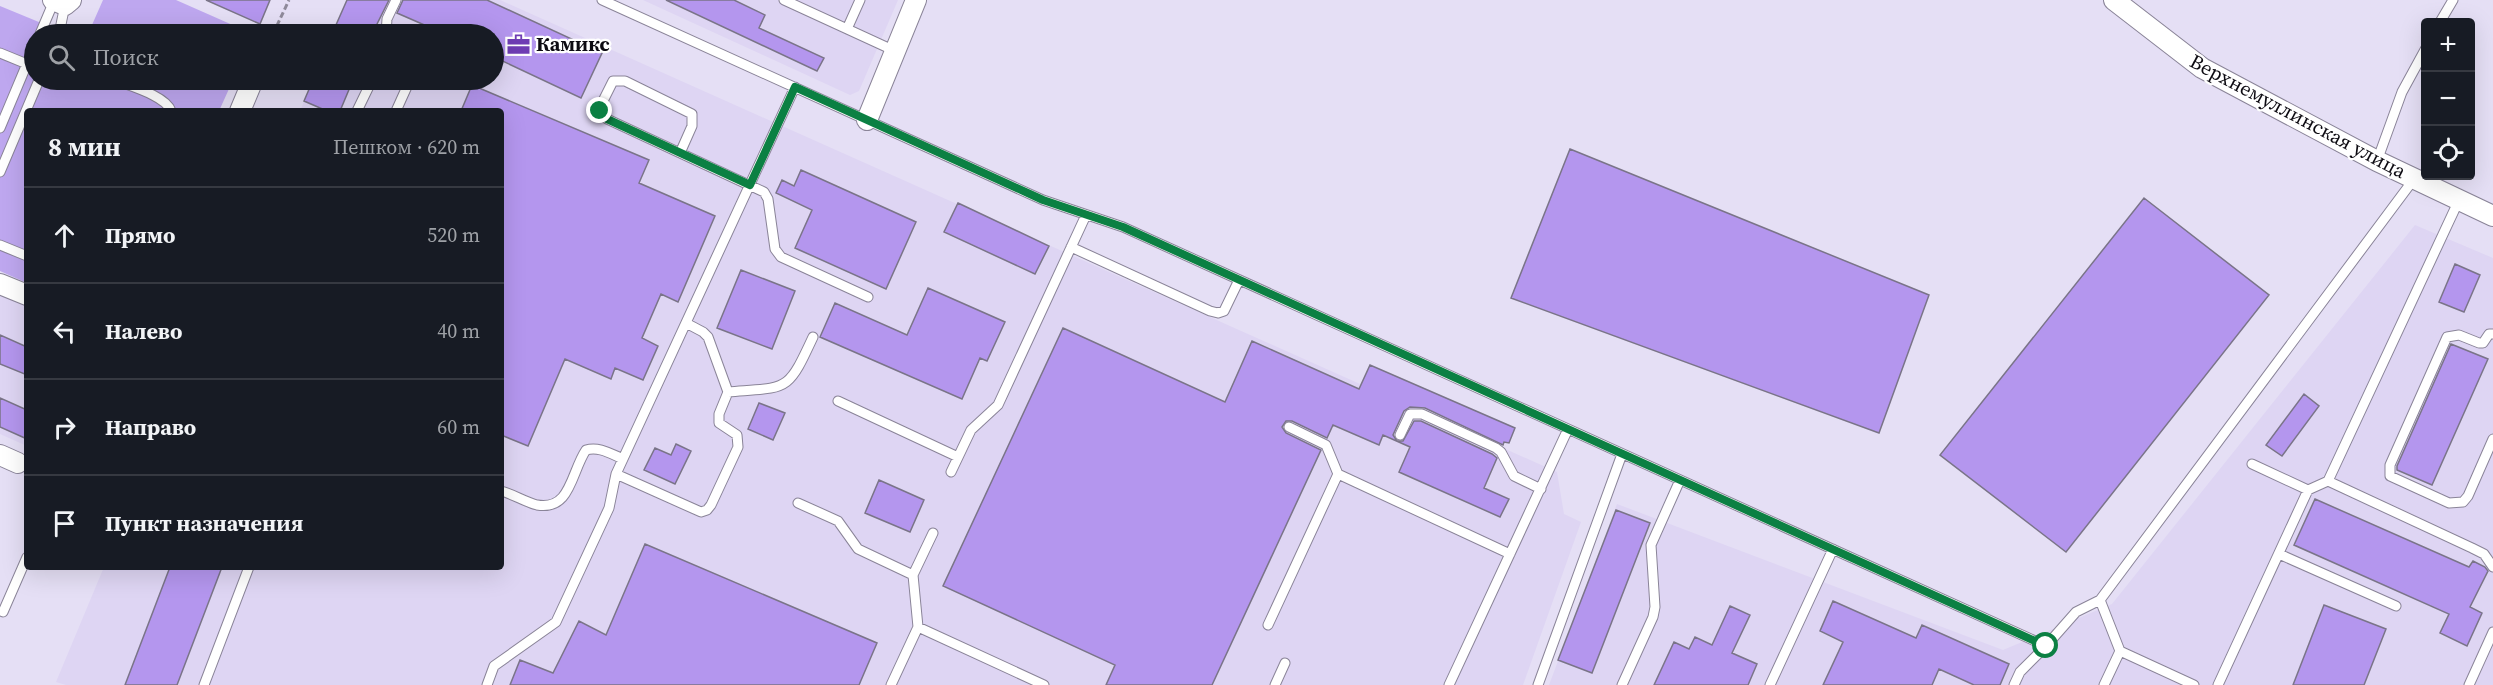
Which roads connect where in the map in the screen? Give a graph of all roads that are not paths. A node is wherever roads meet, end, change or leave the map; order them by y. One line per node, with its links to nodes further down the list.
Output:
1 (396, 0): 14 (lane)
2 (602, 0): 10 (lane)
3 (627, 0): 10 (lane)
4 (784, 0): 15 (lane)
5 (860, 0): 15 (lane)
6 (916, 0): 16 (street)
7 (2114, 0): 36 (street, Верхнемуллинская улица)
8 (2453, 0): 11 (lane)
9 (61, 1): 12 (lane); 13 (lane)
10 (626, 11): 21 (lane)
11 (2442, 18)
12 (46, 24)
13 (59, 24)
14 (387, 24)
15 (847, 29): 16 (lane)
16 (895, 51): 33 (street)
17 (0, 52): 19 (lane)
18 (2421, 57): 36 (lane)
19 (24, 63)
20 (24, 71): 34 (lane)
21 (795, 87): 33 (lane); 39 (lane)
22 (35, 90): 27 (lane)
23 (139, 90): 28 (lane)
24 (249, 90): 29 (street)
25 (367, 90): 30 (lane)
26 (405, 90): 31 (lane)
27 (27, 108)
28 (170, 108)
29 (241, 108)
30 (358, 108)
31 (397, 108)
32 (24, 115): 37 (lane)
33 (867, 120): 41 (lane)
34 (0, 128)
35 (680, 153): 35 (lane); 39 (lane)
36 (2377, 161): 38 (street, Верхнемуллинская улица)
37 (0, 172)
38 (2414, 179): 40 (street, Верхнемуллинская улица); 82 (lane)
39 (750, 185): 49 (lane); 50 (lane)
40 (2459, 200): 42 (street, Верхнемуллинская улица); 69 (lane)
41 (1086, 215): 44 (lane); 46 (lane)
42 (2493, 216)
43 (0, 245): 45 (lane)
44 (1071, 247): 46 (lane); 61 (lane)
45 (24, 255)
46 (1239, 280): 56 (lane)
47 (0, 284): 48 (street)
48 (24, 294)
49 (868, 297)
50 (686, 323): 53 (lane); 62 (lane)
51 (2493, 334): 58 (lane)
52 (813, 337): 53 (lane)
53 (729, 392): 66 (lane)
54 (838, 401): 61 (lane)
55 (1289, 427): 67 (lane)
56 (1568, 429): 59 (lane); 70 (lane)
57 (1400, 435): 70 (lane)
58 (2493, 440)
59 (1622, 454): 68 (lane); 97 (lane)
60 (0, 455): 63 (street)
61 (958, 457): 65 (lane)
62 (622, 459): 66 (lane); 72 (lane)
63 (18, 463)
64 (2252, 464): 71 (lane)
65 (951, 472)
66 (616, 474): 92 (lane)
67 (1338, 474): 76 (lane); 85 (lane)
68 (1680, 480): 75 (lane); 98 (lane)
69 (2328, 481): 71 (lane); 79 (lane)
70 (1541, 489): 76 (lane)
71 (2308, 490): 77 (lane)
72 (504, 492)
73 (798, 503): 81 (lane)
74 (933, 533): 81 (lane)
75 (1833, 549): 88 (lane); 99 (lane)
76 (1510, 554): 96 (lane)
77 (2279, 554): 83 (lane); 103 (lane)
78 (24, 563): 84 (lane)
79 (2493, 567)
80 (248, 570): 91 (lane)
81 (914, 575): 86 (lane)
82 (2100, 600): 88 (lane); 89 (lane)
83 (2396, 606)
84 (3, 612)
85 (1268, 625)
86 (918, 627): 93 (lane); 94 (lane)
87 (2493, 632): 104 (lane)
88 (2046, 646): 100 (lane)
89 (2120, 651): 101 (lane); 102 (lane)
90 (1285, 663): 95 (lane)
91 (204, 685)
92 (487, 685)
93 (891, 685)
94 (1044, 685)
95 (1275, 685)
96 (1449, 685)
97 (1538, 685)
98 (1622, 685)
99 (1770, 685)
100 (2014, 685)
101 (2104, 685)
102 (2194, 685)
103 (2218, 685)
104 (2469, 685)

